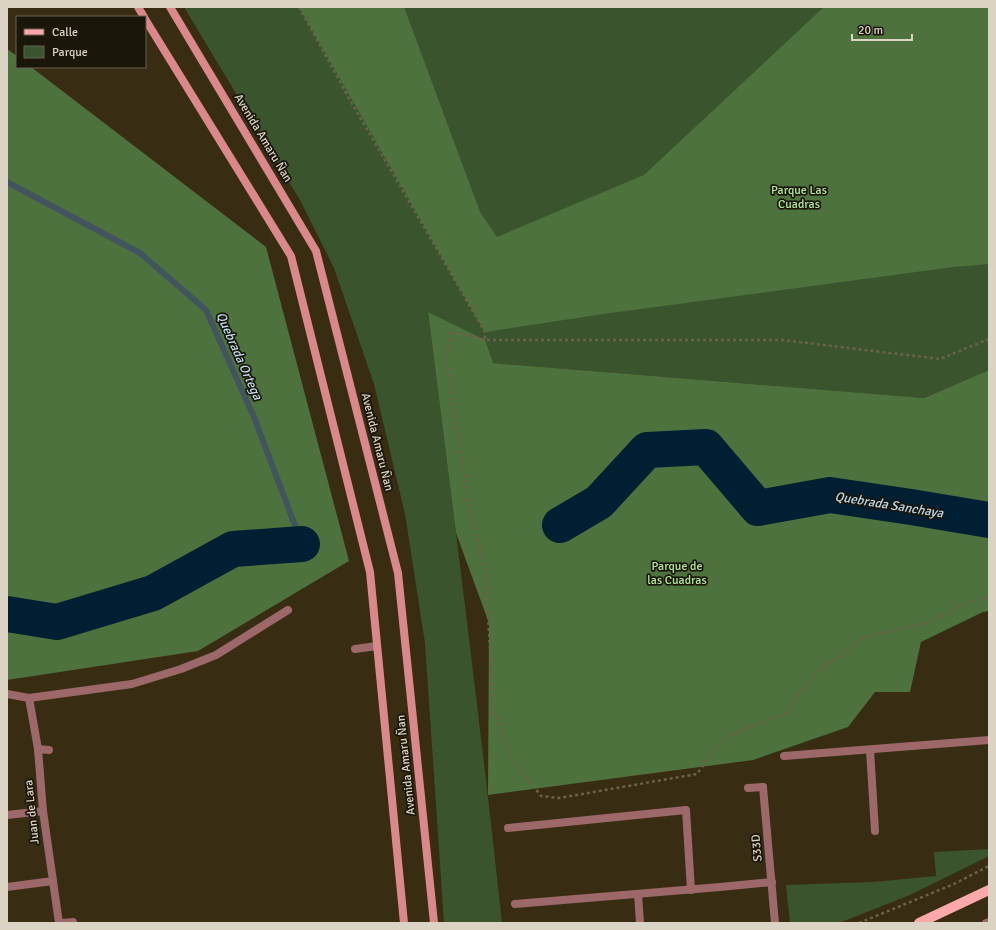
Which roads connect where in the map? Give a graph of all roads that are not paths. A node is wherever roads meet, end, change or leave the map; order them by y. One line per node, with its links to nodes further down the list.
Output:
1 (138, 7): 3 (main road, Avenida Amaru Ñan)
2 (170, 7): 32 (main road, Avenida Amaru Ñan)
3 (143, 16)
4 (146, 21): 6 (main road, Avenida Amaru Ñan)
5 (288, 610): 9 (street)
6 (377, 646): 7 (street); 31 (main road, Avenida Amaru Ñan)
7 (355, 649)
8 (7, 694): 9 (street)
9 (29, 698): 11 (street, Juan de Lara)
10 (989, 740): 13 (street)
11 (38, 749): 12 (street); 16 (street, Juan de Lara)
12 (49, 750)
13 (870, 750): 14 (street); 19 (street)
14 (784, 756)
15 (748, 788): 21 (street, S33D)
16 (43, 811): 17 (street); 20 (street, Juan de Lara)
17 (7, 815)
18 (508, 828): 23 (street)
19 (875, 831)
20 (53, 881): 22 (street); 29 (street, Juan de Lara)
21 (772, 882): 23 (street); 34 (street, S33D)
22 (7, 887)
23 (691, 890): 25 (street)
24 (989, 890): 35 (main road)
25 (638, 894): 26 (street); 33 (street)
26 (514, 904)
27 (73, 922): 30 (street)
28 (989, 922): 36 (street)
29 (59, 923)
30 (62, 923)
31 (404, 923)
32 (434, 923)
33 (640, 923)
34 (775, 923)
35 (919, 923)
36 (986, 923)

